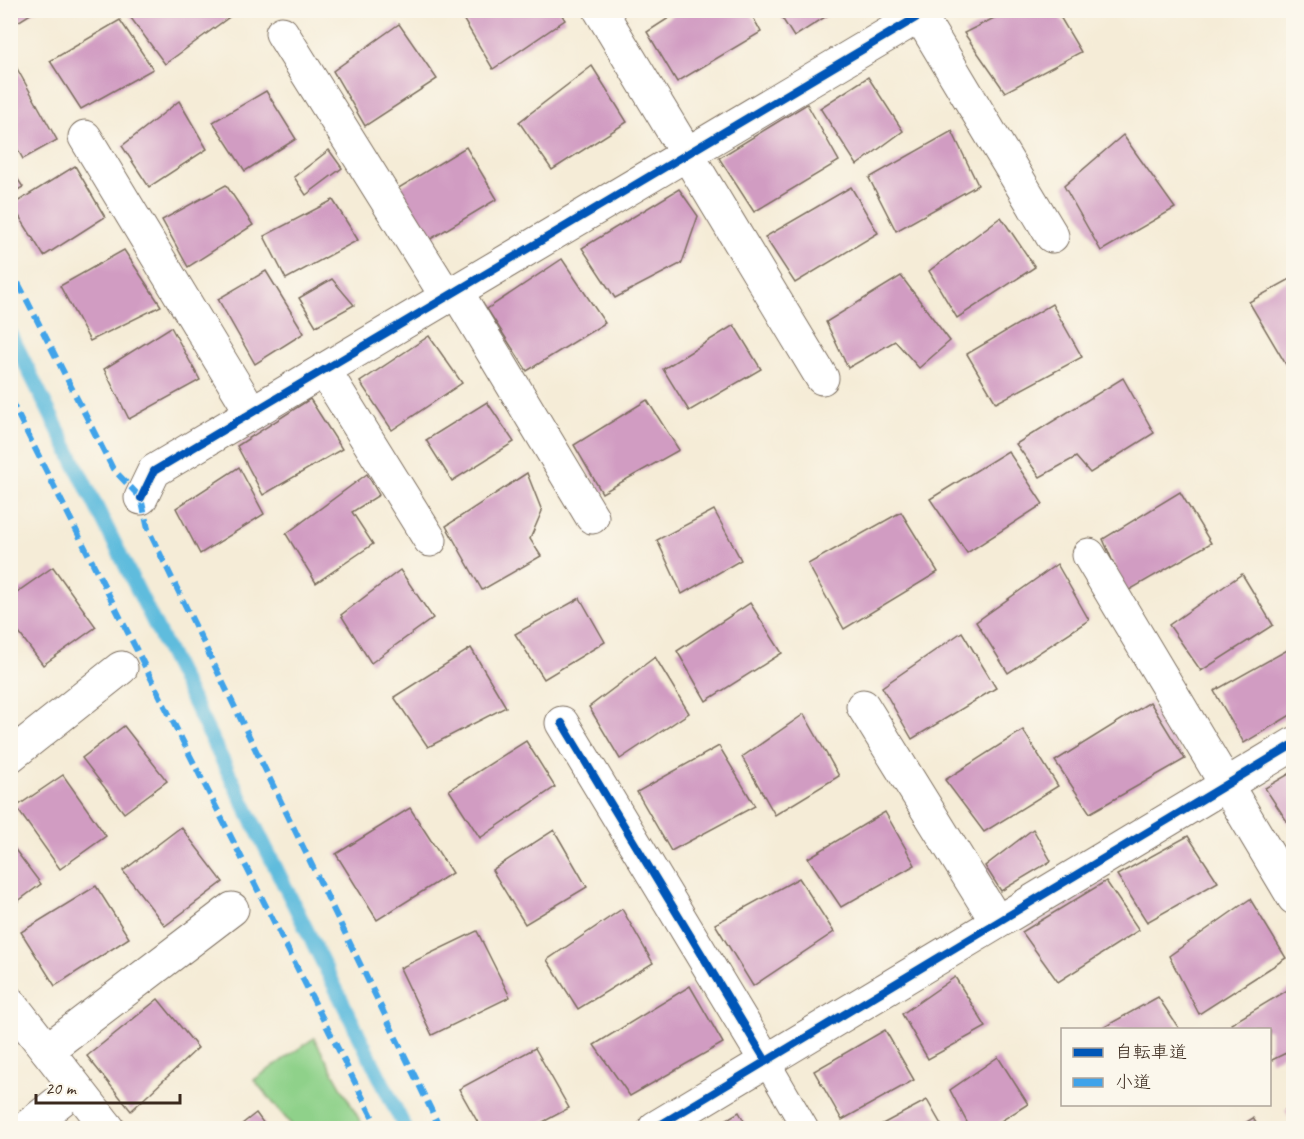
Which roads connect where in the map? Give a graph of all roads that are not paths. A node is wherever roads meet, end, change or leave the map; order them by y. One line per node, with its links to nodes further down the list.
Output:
1 (600, 10): 5 (street)
2 (924, 13): 5 (street); 6 (street)
3 (282, 33): 7 (street)
4 (84, 137): 10 (street)
5 (687, 154): 7 (street); 9 (street)
6 (1052, 236)
7 (452, 294): 8 (street); 12 (street)
8 (324, 370): 10 (street); 13 (street)
9 (822, 378)
10 (252, 413): 11 (street)
11 (141, 498)
12 (592, 517)
13 (430, 540)
14 (1089, 555): 20 (street)
15 (121, 668): 19 (street)
16 (863, 706): 23 (street)
17 (562, 723): 26 (street)
18 (1293, 744): 20 (street)
19 (10, 756)
20 (1226, 784): 21 (street); 23 (street)
21 (1293, 898)
22 (232, 909): 25 (street)
23 (997, 922): 26 (street)
24 (10, 1003): 25 (street)
25 (47, 1050): 27 (street)
26 (766, 1061): 30 (street); 31 (lane)
27 (76, 1088): 28 (street); 29 (street)
28 (26, 1128)
29 (108, 1128)
30 (655, 1128)
31 (805, 1128)

